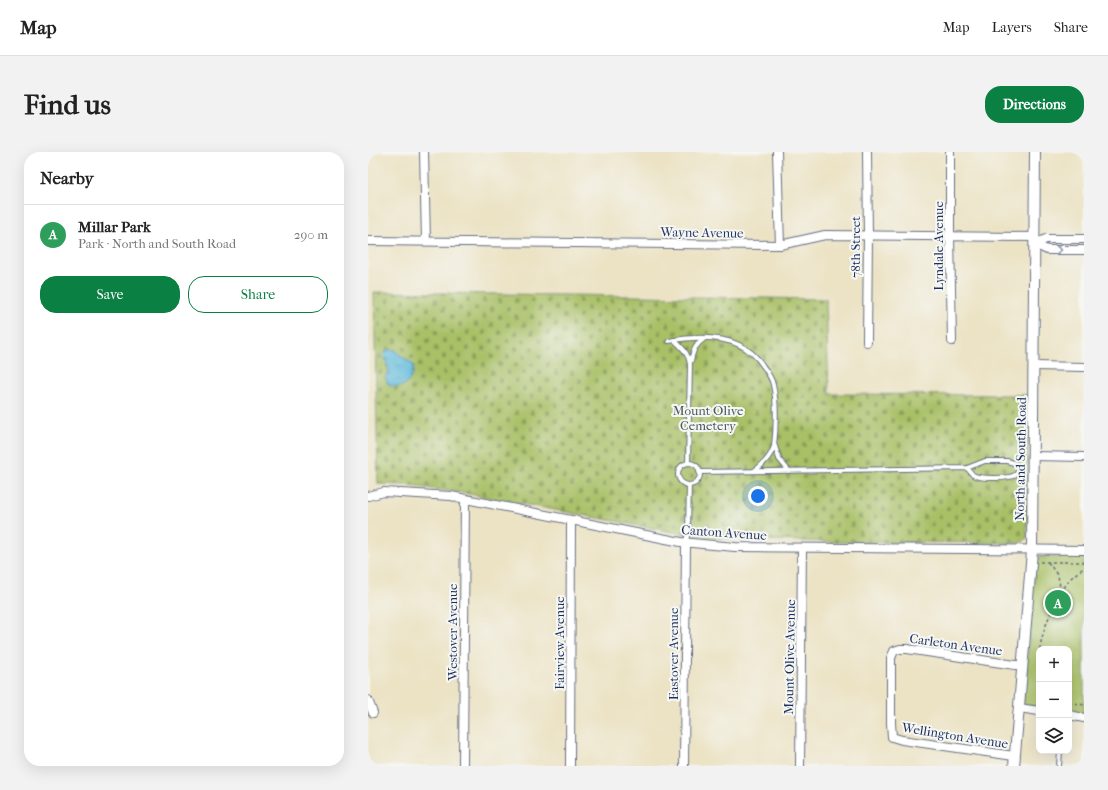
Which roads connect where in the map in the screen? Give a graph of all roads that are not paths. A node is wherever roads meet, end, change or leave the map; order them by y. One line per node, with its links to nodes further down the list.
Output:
1 (424, 152): 10 (street)
2 (777, 152): 12 (street)
3 (867, 152): 6 (street, 78th Street)
4 (950, 152): 7 (street, Lyndale Avenue)
5 (1035, 152): 11 (street, North and South Road)
6 (868, 235): 7 (street, Wayne Avenue); 12 (street, Wayne Avenue); 18 (street, 78th Street)
7 (950, 236): 11 (street, Wayne Avenue); 16 (street, Lyndale Avenue)
8 (1084, 239): 11 (street, Wayne Avenue)
9 (368, 240): 10 (street, Wayne Avenue)
10 (426, 241): 12 (street, Wayne Avenue)
11 (1035, 241): 13 (street, Wayne Avenue, one-way to 13); 20 (street, North and South Road)
12 (780, 245)
13 (1084, 250)
14 (705, 338): 15 (lane); 19 (lane); 22 (lane)
15 (674, 340): 17 (lane); 19 (lane)
16 (952, 340)
17 (669, 341)
18 (867, 342)
19 (690, 365): 25 (lane)
20 (1034, 366): 21 (street); 23 (street, North and South Road)
21 (1084, 367)
22 (774, 446): 27 (lane); 28 (lane)
23 (1033, 456): 24 (street); 37 (street, North and South Road)
24 (1084, 457)
25 (688, 463): 29 (lane); 30 (lane)
26 (967, 468): 26 (lane); 28 (lane)
27 (754, 471): 28 (lane); 29 (lane)
28 (789, 471)
29 (700, 472): 30 (lane)
30 (689, 485): 34 (lane)
31 (368, 496): 32 (street, Canton Avenue)
32 (465, 498): 33 (street, Canton Avenue); 48 (street, Westover Avenue)
33 (571, 520): 34 (street, Canton Avenue); 49 (street, Fairview Avenue)
34 (686, 542): 35 (street, Canton Avenue); 50 (street, Eastover Avenue)
35 (802, 548): 37 (street, Canton Avenue); 51 (street, Mount Olive Avenue)
36 (1084, 550): 37 (street, Canton Avenue)
37 (1032, 551): 38 (street, North and South Road)
38 (1022, 666): 40 (street, North and South Road); 45 (street, Carleton Avenue)
39 (368, 700): 42 (street)
40 (1019, 708): 41 (street); 47 (street, North and South Road)
41 (1036, 711)
42 (373, 713)
43 (1072, 716): 44 (street)
44 (1084, 718)
45 (892, 737): 47 (street, Wellington Avenue)
46 (1060, 754): 52 (lane)
47 (1014, 761)
48 (463, 766)
49 (570, 766)
50 (684, 766)
51 (800, 766)
52 (1059, 766)

